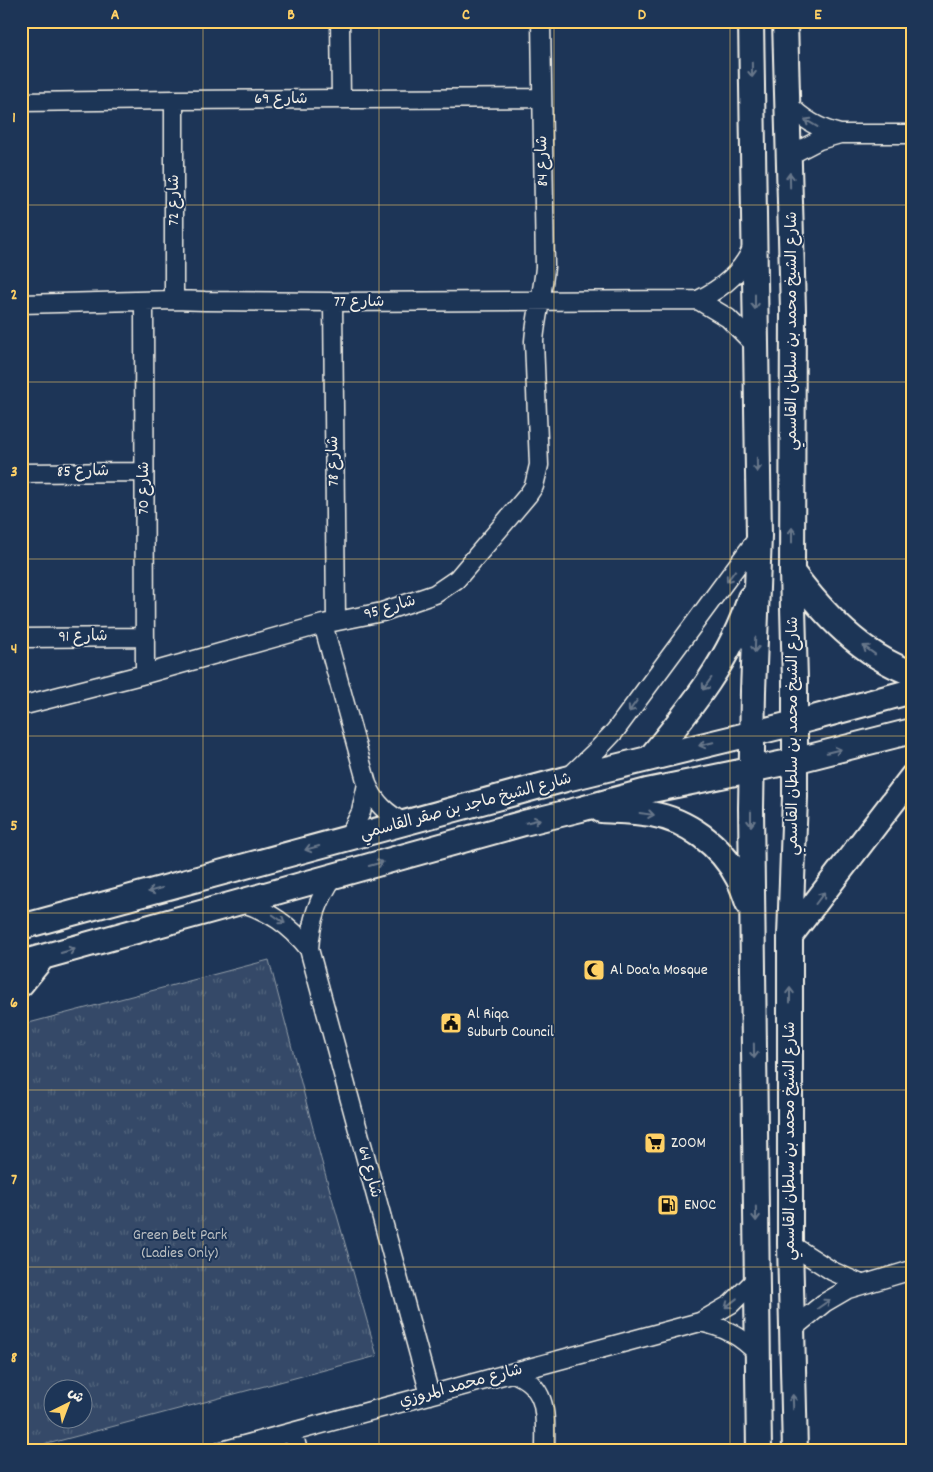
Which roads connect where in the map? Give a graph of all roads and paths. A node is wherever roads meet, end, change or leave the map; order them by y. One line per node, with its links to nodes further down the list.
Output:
1 (340, 21): 6 (street)
2 (541, 21): 5 (street, شارع 84)
3 (751, 21): 13 (main road, شارع الشيخ محمد بن سلطان القاسمي, one-way to 13)
4 (785, 21): 9 (main road, شارع الشيخ محمد بن سلطان القاسمي)
5 (542, 98): 6 (street, شارع 69); 18 (street, شارع 84)
6 (341, 99): 7 (street, شارع 69)
7 (174, 100): 8 (street, شارع 69); 14 (street, شارع 72)
8 (21, 102)
9 (787, 103): 10 (street, one-way to 9); 12 (main road, شارع الشيخ محمد بن سلطان القاسمي)
10 (840, 134): 11 (street); 12 (street)
11 (912, 134)
12 (790, 155): 24 (main road, شارع الشيخ محمد بن سلطان القاسمي, one-way to 12)
13 (754, 243): 15 (street, شارع 77); 20 (main road, شارع الشيخ محمد بن سلطان القاسمي, one-way to 20)
14 (174, 300): 16 (street, شارع 77); 17 (street, شارع 77)
15 (698, 300): 18 (street, شارع 77); 20 (street)
16 (144, 301): 19 (street, شارع 77); 21 (street, شارع 70)
17 (333, 302): 18 (street, شارع 77); 26 (street, شارع 78)
18 (541, 302): 26 (street, شارع 95)
19 (21, 304)
20 (755, 345): 23 (main road, شارع الشيخ محمد بن سلطان القاسمي, one-way to 23)
21 (144, 472): 22 (street, شارع 85); 27 (street, شارع 70)
22 (21, 473)
23 (759, 536): 25 (main road, شارع الشيخ محمد بن سلطان القاسمي); 40 (street, one-way to 40)
24 (792, 572): 29 (main road, one-way to 24); 33 (main road, شارع الشيخ محمد بن سلطان القاسمي)
25 (757, 577): 35 (main road, شارع الشيخ محمد بن سلطان القاسمي, one-way to 35); 36 (main road, one-way to 36)
26 (329, 623): 30 (street, شارع 95); 41 (street, شارع 78)
27 (145, 637): 28 (street, شارع 91); 30 (street, شارع 70)
28 (21, 638)
29 (912, 673)
30 (145, 674): 32 (street, شارع 95)
31 (912, 692): 33 (main road, شارع الشيخ ماجد بن صقر القاسمي)
32 (21, 706)
33 (795, 723): 35 (main road, شارع الشيخ ماجد بن صقر القاسمي); 37 (main road, شارع الشيخ محمد بن سلطان القاسمي)
34 (912, 731): 37 (main road, شارع الشيخ ماجد بن صقر القاسمي, one-way to 34)
35 (753, 733): 36 (main road, شارع الشيخ ماجد بن صقر القاسمي, one-way to 36); 38 (main road, شارع الشيخ محمد بن سلطان القاسمي)
36 (650, 758): 40 (main road, شارع الشيخ ماجد بن صقر القاسمي)
37 (794, 761): 38 (main road, شارع الشيخ ماجد بن صقر القاسمي); 49 (main road, شارع الشيخ محمد بن سلطان القاسمي)
38 (752, 770): 42 (main road, شارع الشيخ ماجد بن صقر القاسمي); 47 (main road, شارع الشيخ محمد بن سلطان القاسمي, one-way to 47)
39 (912, 777): 49 (main road, one-way to 39)
40 (566, 780): 43 (main road, شارع الشيخ ماجد بن صقر القاسمي)
41 (367, 784): 43 (street); 44 (street)
42 (582, 809): 45 (main road, شارع الشيخ ماجد بن صقر القاسمي, one-way to 42); 47 (main road, one-way to 47)
43 (405, 823): 44 (main road, شارع الشيخ ماجد بن صقر القاسمي)
44 (348, 838): 48 (main road, شارع الشيخ ماجد بن صقر القاسمي, one-way to 48)
45 (334, 876): 46 (main road, شارع الشيخ ماجد بن صقر القاسمي); 50 (street, شارع 64)
46 (240, 902): 50 (street, شارع 64, one-way to 50); 51 (main road, شارع الشيخ ماجد بن صقر القاسمي, one-way to 46)
47 (752, 915): 55 (main road, شارع الشيخ محمد بن سلطان القاسمي, one-way to 55)
48 (21, 927)
49 (790, 936): 53 (main road, شارع الشيخ محمد بن سلطان القاسمي, one-way to 49)
50 (309, 949): 61 (street, شارع 64)
51 (32, 961): 52 (main road)
52 (21, 984)
53 (790, 1244): 56 (street); 58 (main road, شارع الشيخ محمد بن سلطان القاسمي)
54 (912, 1270): 56 (street)
55 (757, 1278): 57 (street, شارع محمد المروزي, one-way to 57); 59 (main road, شارع الشيخ محمد بن سلطان القاسمي)
56 (861, 1284): 58 (street, one-way to 56)
57 (700, 1322): 59 (street, شارع محمد المروزي); 60 (street, شارع محمد المروزي)
58 (791, 1330): 67 (main road, شارع الشيخ محمد بن سلطان القاسمي, one-way to 58)
59 (758, 1354): 66 (main road, شارع الشيخ محمد بن سلطان القاسمي)
60 (513, 1373): 61 (street, شارع محمد المروزي); 65 (street)
61 (430, 1395): 62 (street, شارع محمد المروزي)
62 (293, 1432): 63 (street, شارع محمد المروزي); 64 (street)
63 (222, 1451)
64 (298, 1451)
65 (545, 1451)
66 (759, 1451)
67 (795, 1451)

